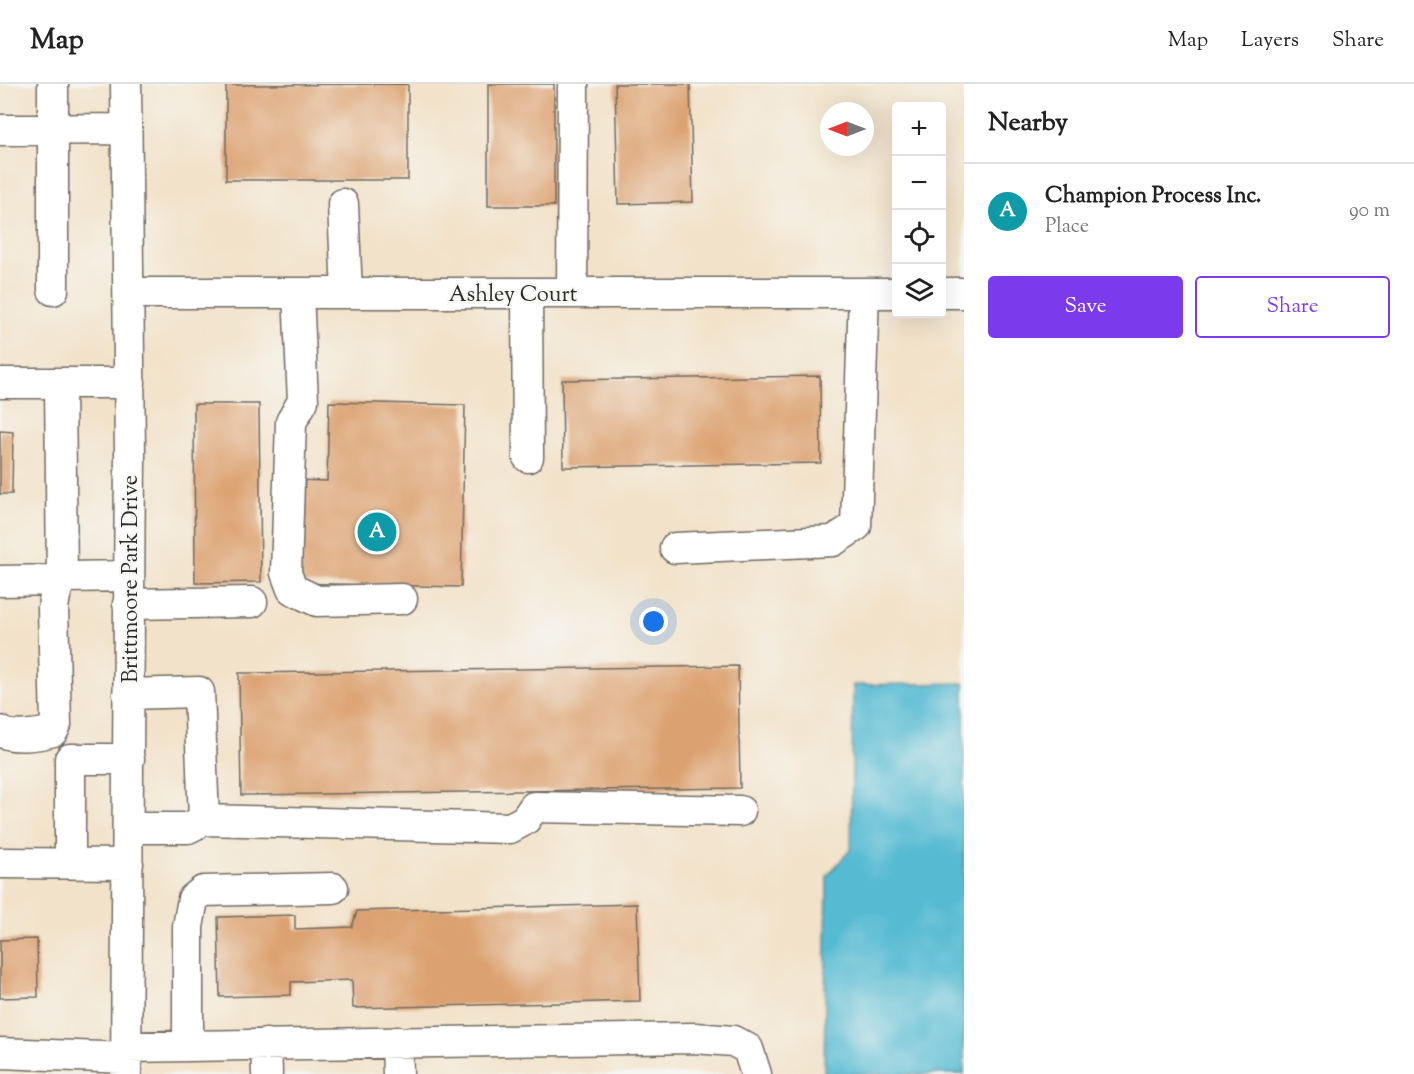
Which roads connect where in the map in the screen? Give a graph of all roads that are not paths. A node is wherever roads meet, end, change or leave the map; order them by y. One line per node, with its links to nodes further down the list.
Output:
1 (53, 84): 4 (street)
2 (126, 84): 5 (street, Brittmoore Park Drive)
3 (573, 84): 13 (street)
4 (54, 129): 5 (street); 6 (street); 8 (street)
5 (126, 129): 9 (street, Brittmoore Park Drive)
6 (0, 130)
7 (343, 204): 11 (street)
8 (53, 290)
9 (130, 293): 10 (street, Ashley Court); 20 (street, Brittmoore Park Drive)
10 (298, 293): 11 (street, Ashley Court); 26 (street)
11 (347, 293): 12 (street, Ashley Court)
12 (527, 293): 13 (street, Ashley Court); 21 (street)
13 (572, 293): 14 (street, Ashley Court)
14 (864, 293): 15 (street, Ashley Court); 22 (street)
15 (892, 293)
16 (946, 293): 17 (street)
17 (964, 293)
18 (0, 383): 19 (street)
19 (60, 383): 20 (street); 23 (street)
20 (130, 383): 25 (street, Brittmoore Park Drive)
21 (528, 457)
22 (675, 548)
23 (62, 580): 24 (street); 25 (street); 29 (street)
24 (0, 581)
25 (128, 590): 27 (street); 28 (street, Brittmoore Park Drive)
26 (402, 599)
27 (252, 602)
28 (128, 694): 30 (street, Brittmoore Park Drive); 32 (street)
29 (0, 731)
30 (129, 759): 33 (street, Brittmoore Park Drive); 35 (street)
31 (740, 810): 32 (street)
32 (204, 820): 33 (street)
33 (129, 828): 36 (street, Brittmoore Park Drive)
34 (0, 863): 35 (street)
35 (70, 863): 36 (street)
36 (128, 864): 42 (street, Brittmoore Park Drive)
37 (333, 888): 40 (street)
38 (397, 1042): 39 (street); 44 (street); 45 (street)
39 (266, 1044): 40 (street); 43 (street)
40 (188, 1046): 42 (street)
41 (0, 1053): 42 (street)
42 (127, 1059)
43 (267, 1074)
44 (398, 1074)
45 (756, 1074)

